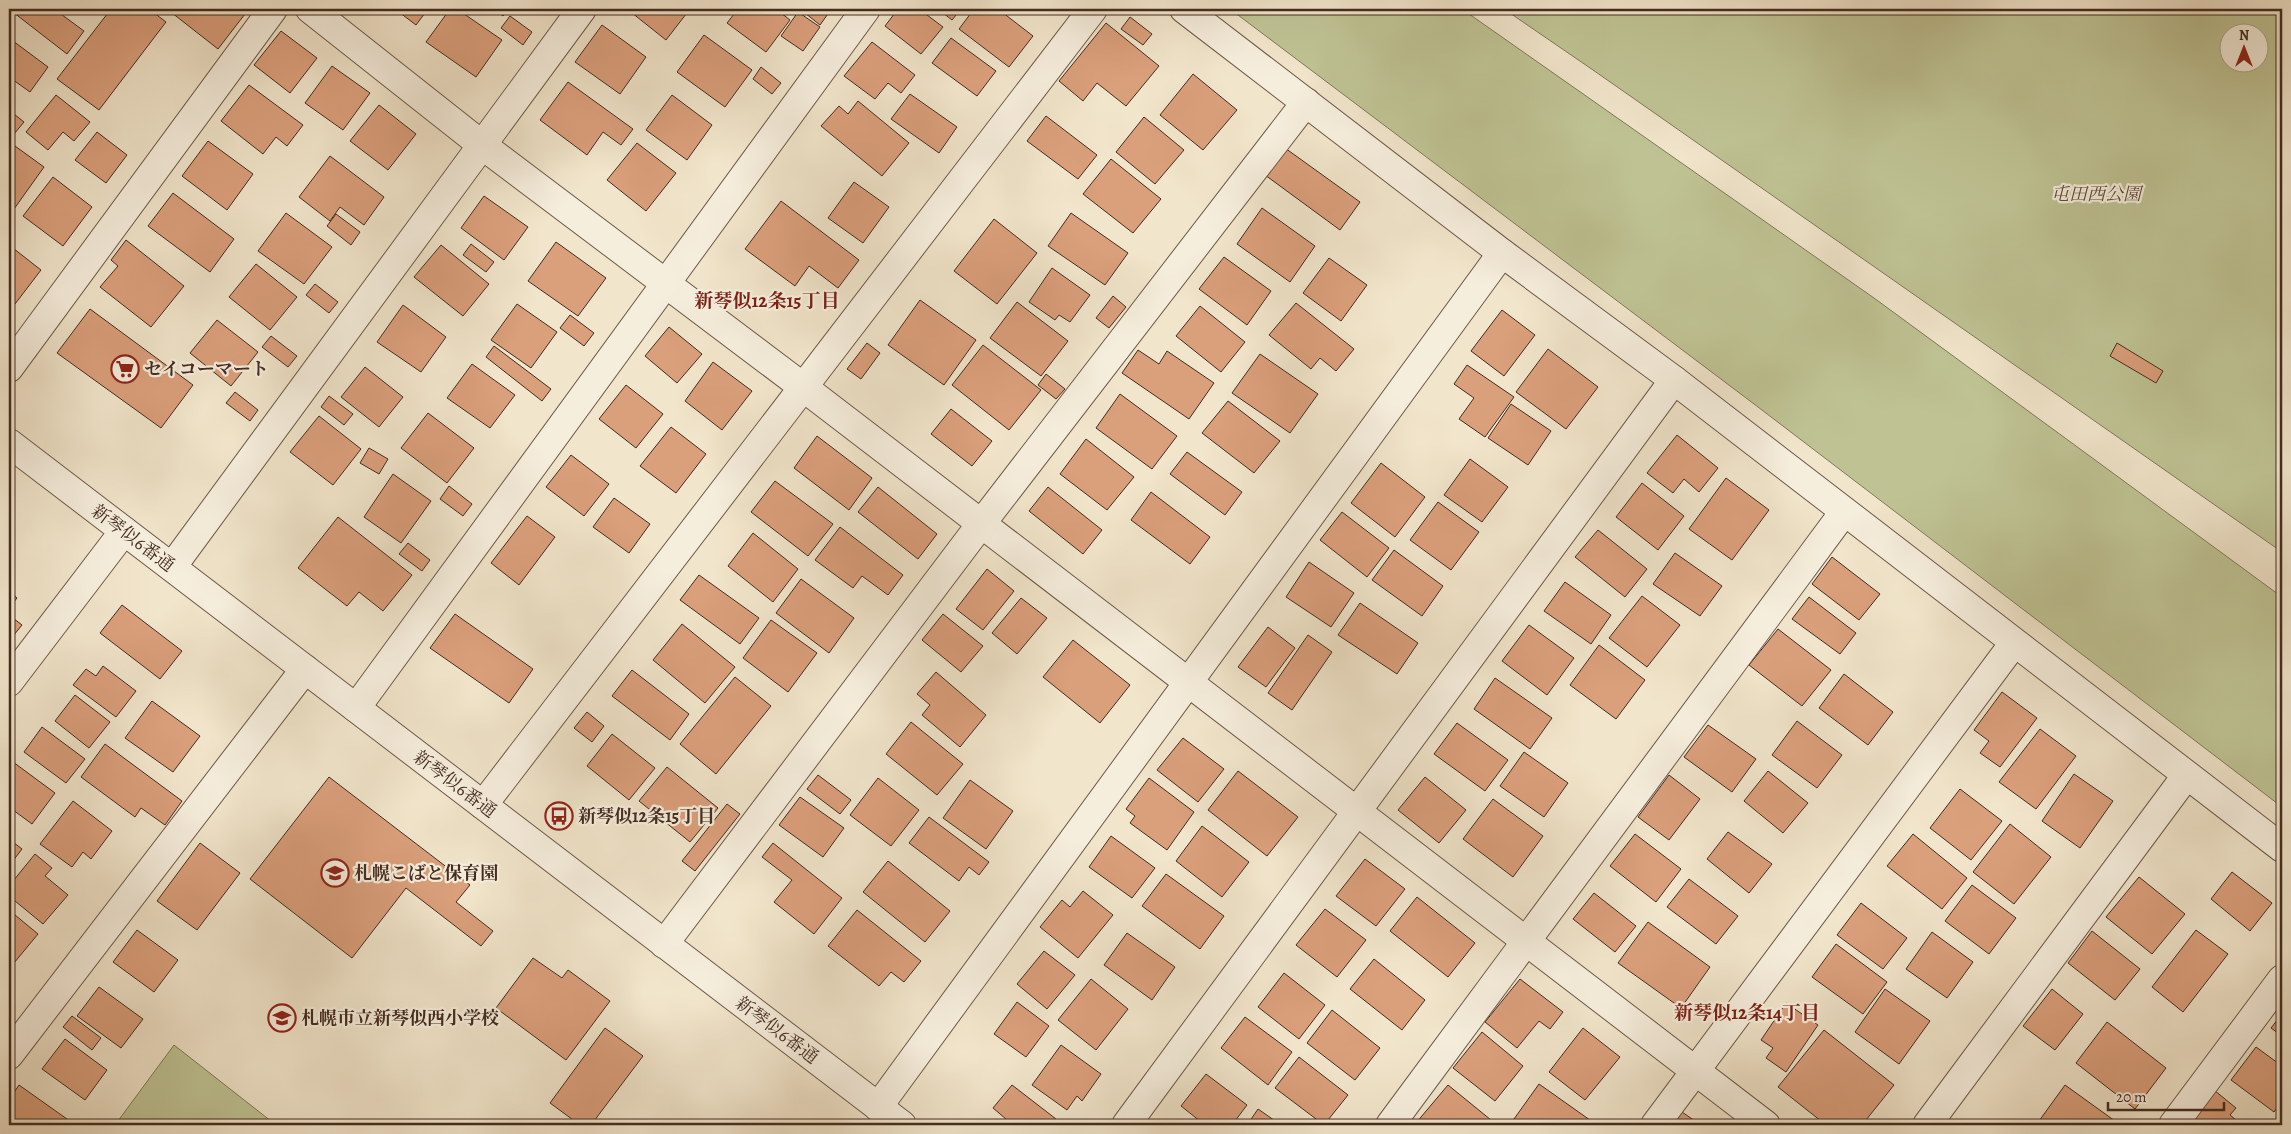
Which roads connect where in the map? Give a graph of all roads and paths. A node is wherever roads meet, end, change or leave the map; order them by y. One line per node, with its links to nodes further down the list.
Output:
1 (273, 9): 11 (street)
2 (310, 9): 8 (street)
3 (582, 9): 8 (street)
4 (866, 9): 10 (street)
5 (1093, 9): 13 (street)
6 (1184, 9): 7 (street)
7 (1306, 102): 9 (street); 16 (street)
8 (482, 144): 10 (street); 18 (street)
9 (1502, 253): 12 (street); 22 (street)
10 (665, 282): 13 (street); 23 (street)
11 (9, 368)
12 (1674, 380): 15 (street); 26 (street)
13 (804, 387): 16 (street); 25 (street)
14 (9, 443): 17 (street, 新琴似6番通)
15 (1844, 512): 19 (street); 28 (street)
16 (981, 524): 22 (street); 29 (street)
17 (124, 531): 18 (street, 新琴似6番通); 21 (street)
18 (172, 567): 20 (street, 新琴似6番通)
19 (2014, 643): 24 (street); 32 (street)
20 (305, 669): 23 (street, 新琴似6番通); 31 (street)
21 (9, 682)
22 (1189, 682): 26 (street); 33 (street)
23 (356, 708): 25 (street, 新琴似6番通)
24 (2186, 776): 27 (street); 39 (street)
25 (483, 805): 29 (street, 新琴似6番通)
26 (1358, 810): 28 (street); 35 (street)
27 (2282, 848)
28 (1526, 940): 32 (street); 36 (street)
29 (664, 944): 33 (street, 新琴似6番通)
30 (2282, 979): 40 (street)
31 (9, 1055)
32 (1694, 1072): 37 (street); 38 (street)
33 (878, 1107): 34 (street, 新琴似6番通)
34 (902, 1125)
35 (1126, 1125)
36 (1390, 1125)
37 (1655, 1125)
38 (1766, 1125)
39 (1927, 1125)
40 (2173, 1125)

